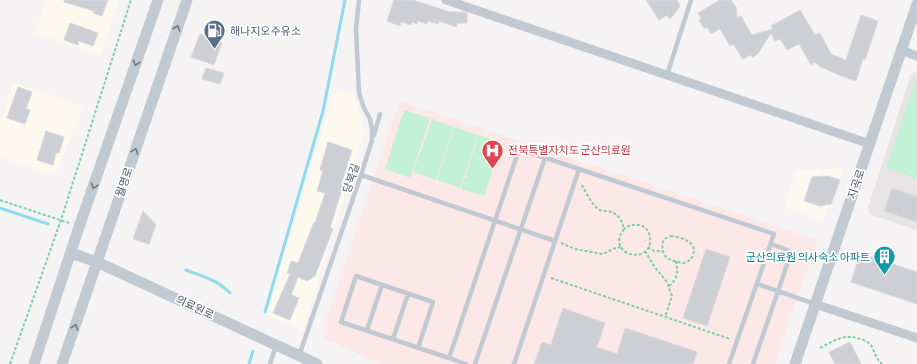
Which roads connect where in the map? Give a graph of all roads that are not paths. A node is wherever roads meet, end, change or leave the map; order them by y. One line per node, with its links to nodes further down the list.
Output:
1 (158, 0): 20 (street, one-way to 20)
2 (187, 0): 21 (street, 월명로, one-way to 2)
3 (359, 0): 11 (lane, 당북길)
4 (446, 0): 9 (street)
5 (691, 0): 9 (lane)
6 (917, 4): 7 (street, 지곡로)
7 (901, 50): 8 (street); 12 (street, 지곡로)
8 (917, 56)
9 (666, 75): 12 (street)
10 (380, 114): 11 (lane)
11 (372, 140): 15 (lane, 당북길)
12 (870, 144): 26 (street, 지곡로)
13 (545, 158): 14 (lane); 16 (lane); 17 (lane)
14 (579, 169): 18 (lane); 19 (lane)
15 (361, 175): 16 (lane); 32 (lane, 당북길)
16 (495, 221): 17 (lane); 33 (lane)
17 (520, 230): 18 (lane); 39 (lane)
18 (555, 241): 40 (lane)
19 (771, 244): 22 (lane); 24 (lane)
20 (71, 253): 21 (street, 의료원로); 34 (street)
21 (97, 262): 30 (street, 의료원로); 35 (street, 월명로, one-way to 21)
22 (757, 284): 24 (lane); 41 (lane)
23 (382, 285): 25 (lane); 27 (lane); 27 (lane)
24 (778, 292): 26 (lane); 42 (lane)
25 (408, 294): 29 (lane); 31 (lane)
26 (815, 304): 28 (street); 43 (street, 지곡로)
27 (367, 330): 29 (lane)
28 (917, 338)
29 (393, 339): 31 (lane)
30 (276, 345): 32 (street, 의료원로); 36 (lane)
31 (418, 348): 33 (lane)
32 (299, 356): 37 (street, 의료원로)
33 (449, 358): 38 (lane)
34 (34, 364)
35 (62, 364)
36 (270, 364)
37 (317, 364)
38 (466, 364)
39 (475, 364)
40 (514, 364)
41 (729, 364)
42 (753, 364)
43 (795, 364)

